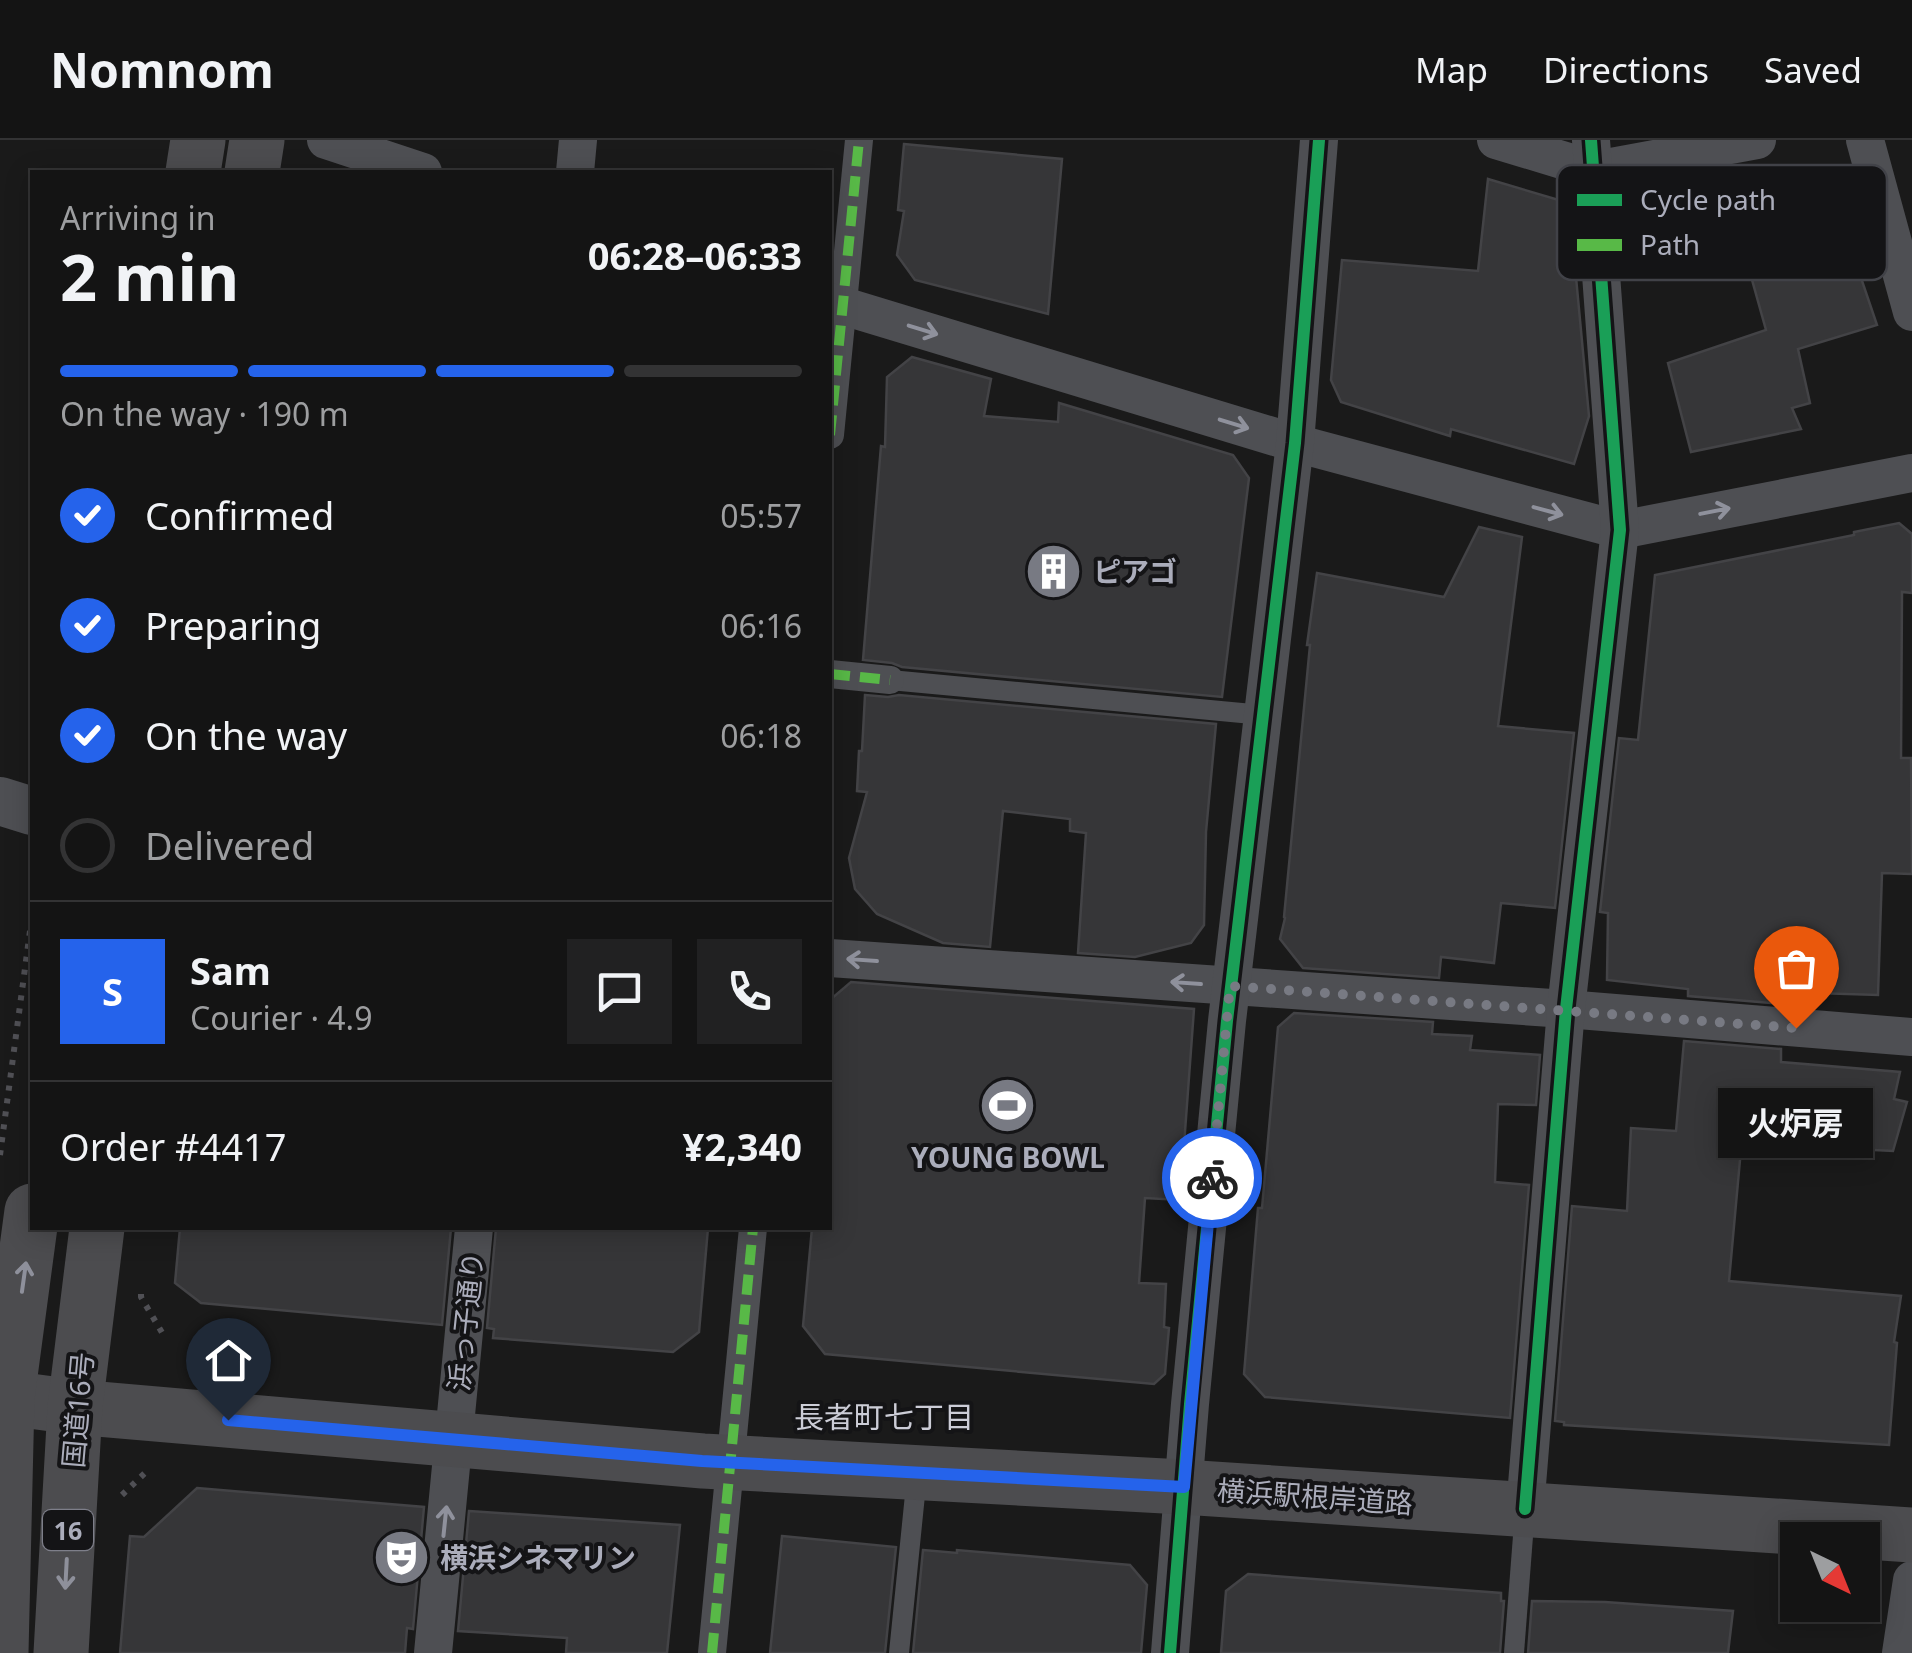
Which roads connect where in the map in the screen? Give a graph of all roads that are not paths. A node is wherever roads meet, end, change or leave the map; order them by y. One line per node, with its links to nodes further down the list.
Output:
1 (198, 140): 12 (main road)
2 (257, 140): 13 (main road)
3 (326, 140): 14 (street)
4 (578, 140): 15 (street)
5 (859, 140): 18 (street)
6 (1319, 140): 21 (street)
7 (1496, 140): 10 (street)
8 (1758, 140): 10 (street)
9 (1865, 140): 11 (street)
10 (1593, 155)
11 (1872, 165)
12 (193, 170)
13 (252, 170)
14 (417, 170)
15 (575, 170)
16 (1887, 221): 19 (street)
17 (1602, 280): 23 (street)
18 (836, 304): 20 (street); 21 (street, one-way to 21)
19 (1912, 312)
20 (832, 391)
21 (1295, 442): 23 (street, one-way to 23); 26 (street)
22 (1912, 473): 23 (street, one-way to 22)
23 (1620, 530): 31 (street)
24 (832, 674): 25 (street)
25 (890, 680): 26 (lane)
26 (1263, 716): 30 (street)
27 (0, 801): 28 (street)
28 (30, 809)
29 (832, 958): 30 (street, one-way to 29)
30 (1230, 986): 31 (street); 42 (street)
31 (1566, 1010): 32 (street); 43 (street)
32 (1912, 1037)
33 (30, 1224): 37 (main road, 16, one-way to 33)
34 (97, 1230): 38 (main road, 国道16号 / 16)
35 (474, 1230): 39 (street, 浜っ子通り)
36 (753, 1230): 40 (street)
37 (4, 1398): 38 (main road, 横浜駅根岸道路); 46 (main road, 16)
38 (75, 1407): 39 (main road, 横浜駅根岸道路); 47 (main road, 国道16号 / 16, one-way to 47)
39 (453, 1440): 40 (main road, 横浜駅根岸道路); 48 (street, 浜っ子通り, one-way to 39)
40 (730, 1463): 41 (main road, 横浜駅根岸道路); 49 (street)
41 (918, 1473): 42 (main road, 横浜駅根岸道路); 50 (lane)
42 (1184, 1487): 43 (main road, 横浜駅根岸道路); 51 (street)
43 (1525, 1509): 44 (main road, 横浜駅根岸道路); 52 (lane)
44 (1912, 1535)
45 (1912, 1580): 53 (street)
46 (1, 1653)
47 (62, 1653)
48 (433, 1653)
49 (712, 1653)
50 (899, 1653)
51 (1170, 1653)
52 (1514, 1653)
53 (1901, 1653)

